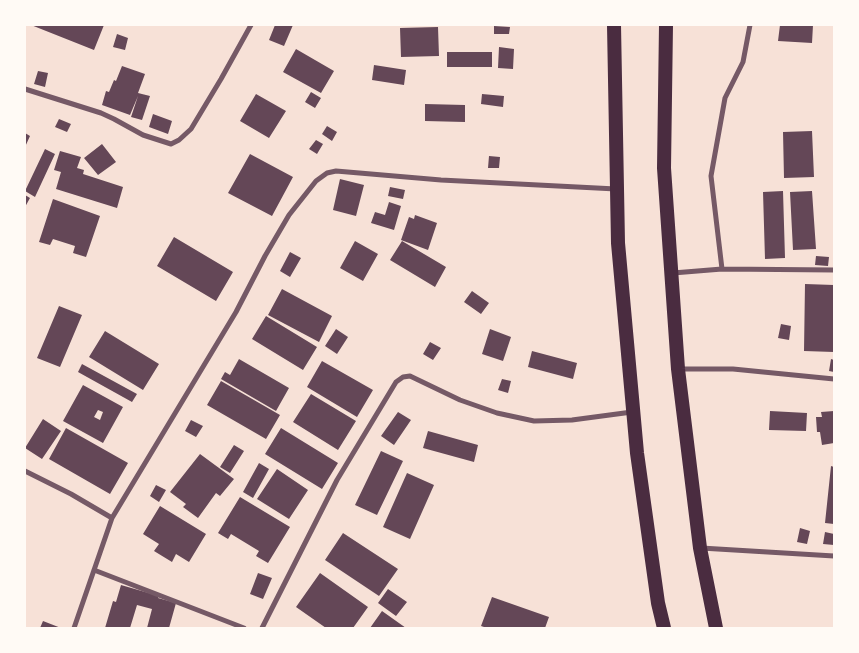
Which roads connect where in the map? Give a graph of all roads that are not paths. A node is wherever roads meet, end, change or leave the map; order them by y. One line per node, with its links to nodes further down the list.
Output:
1 (251, 25): 5 (street)
2 (614, 25): 6 (highway)
3 (666, 25): 9 (highway)
4 (750, 25): 7 (street)
5 (25, 88)
6 (617, 189): 12 (highway); 14 (street)
7 (722, 269): 8 (street); 9 (street)
8 (834, 270)
9 (670, 273): 10 (highway)
10 (678, 369): 11 (street); 15 (highway)
11 (834, 379)
12 (633, 412): 20 (street); 21 (highway)
13 (25, 471): 14 (street)
14 (112, 518): 17 (street)
15 (700, 548): 16 (street); 22 (highway)
16 (834, 556)
17 (94, 570): 18 (street); 19 (street)
18 (74, 628)
19 (244, 628)
20 (262, 628)
21 (664, 628)
22 (716, 628)

